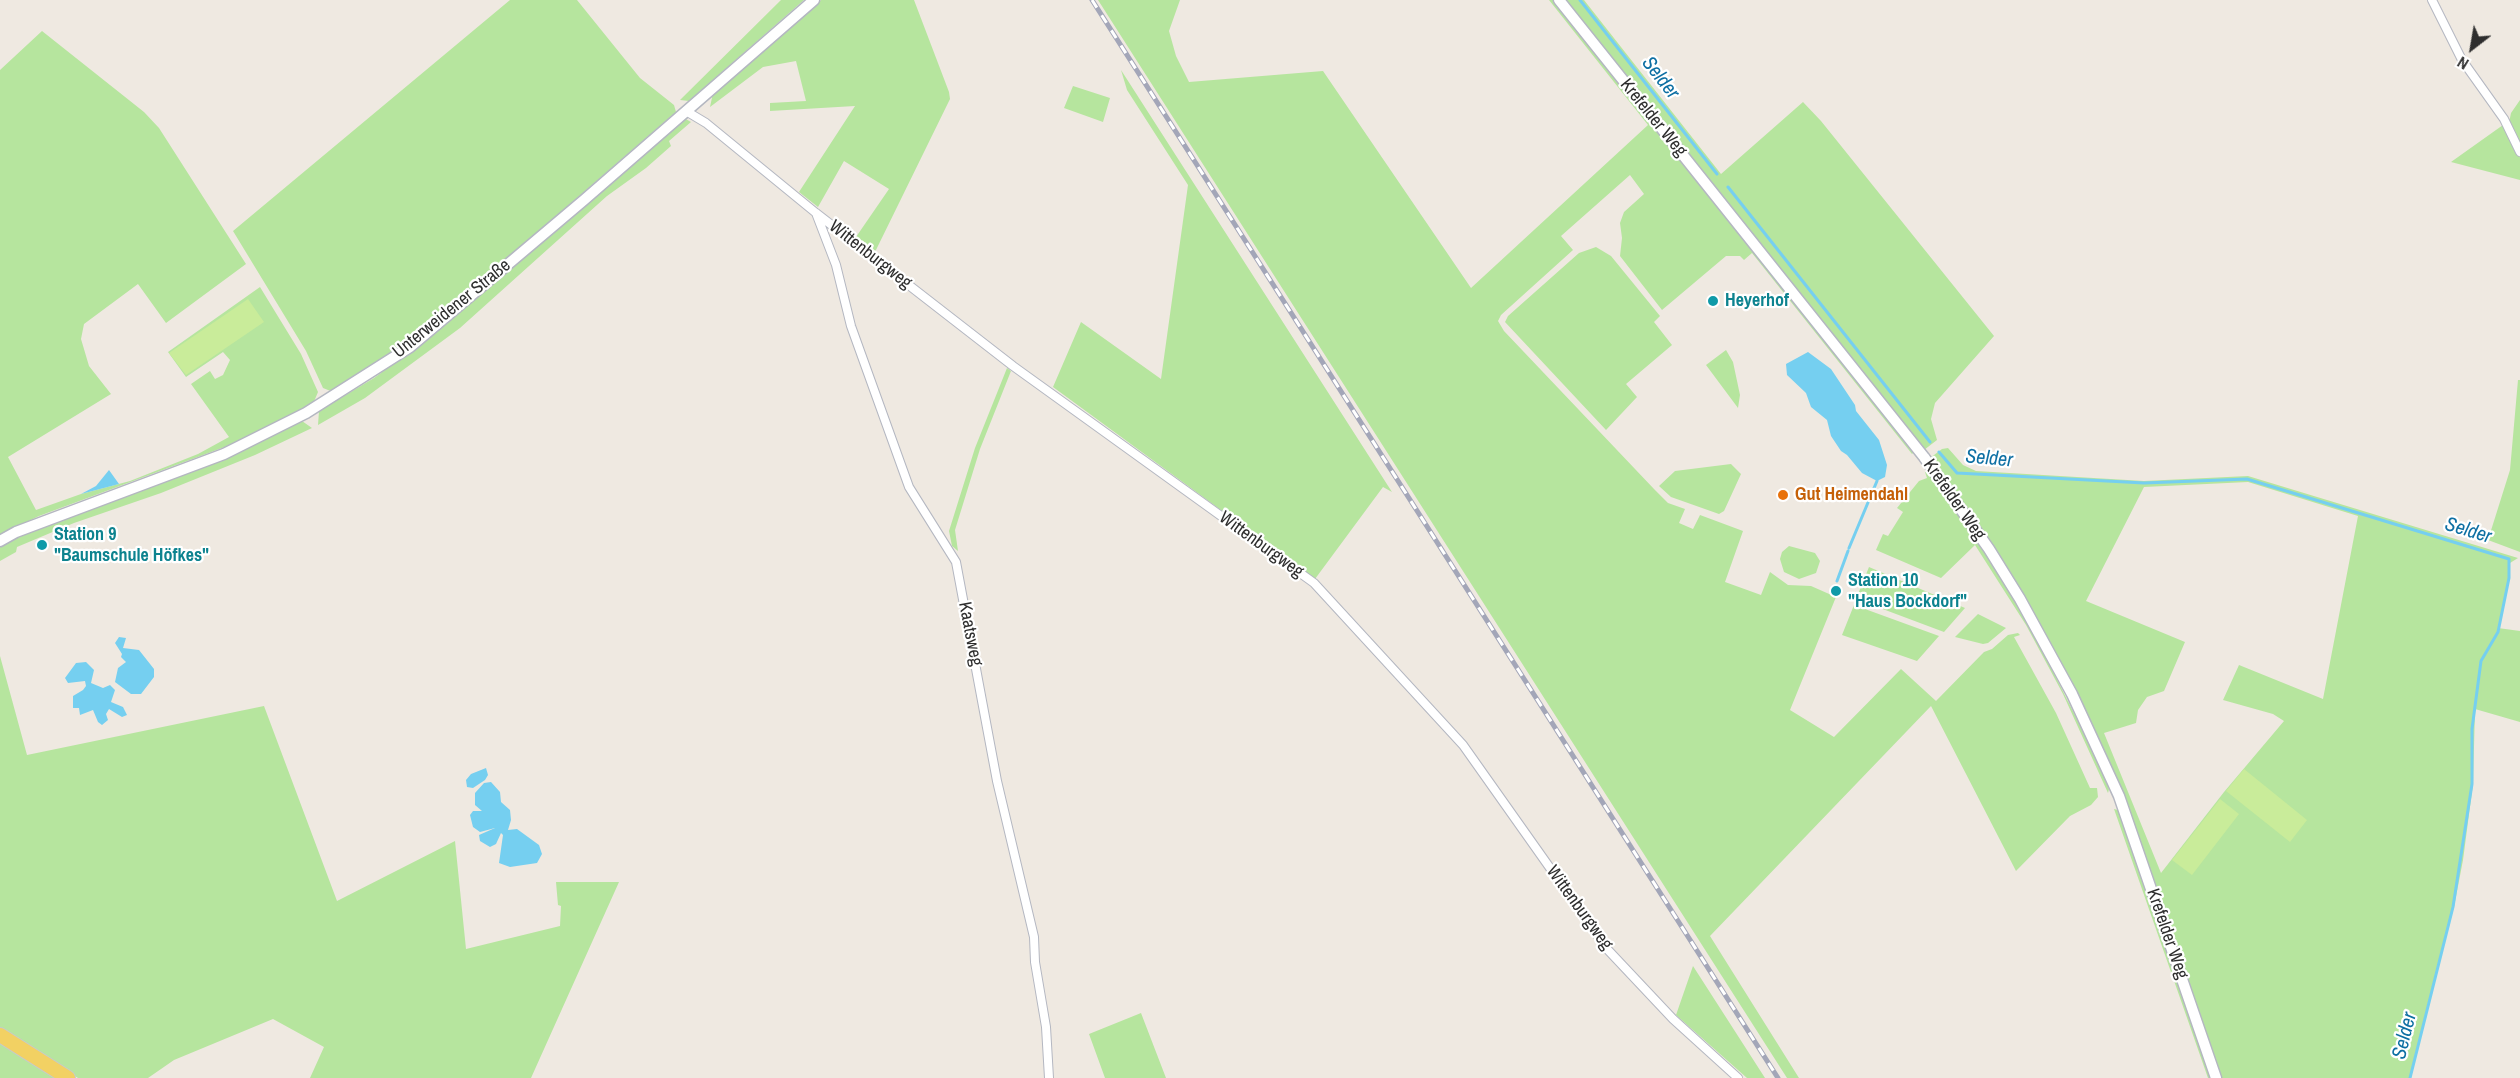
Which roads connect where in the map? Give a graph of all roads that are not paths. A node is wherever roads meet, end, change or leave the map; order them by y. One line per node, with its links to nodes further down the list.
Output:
1 (814, 0): 4 (street, Unterweidener Straße)
2 (1559, 0): 12 (street, Krefelder Weg)
3 (2433, 0): 5 (street)
4 (686, 111): 6 (street, Wittenburgweg); 7 (street, Unterweidener Straße)
5 (2520, 152)
6 (816, 213): 10 (street, Kaatsweg); 11 (street, Wittenburgweg)
7 (0, 541)
8 (0, 1035): 9 (main road)
9 (68, 1078)
10 (1049, 1078)
11 (1738, 1078)
12 (2216, 1078)

